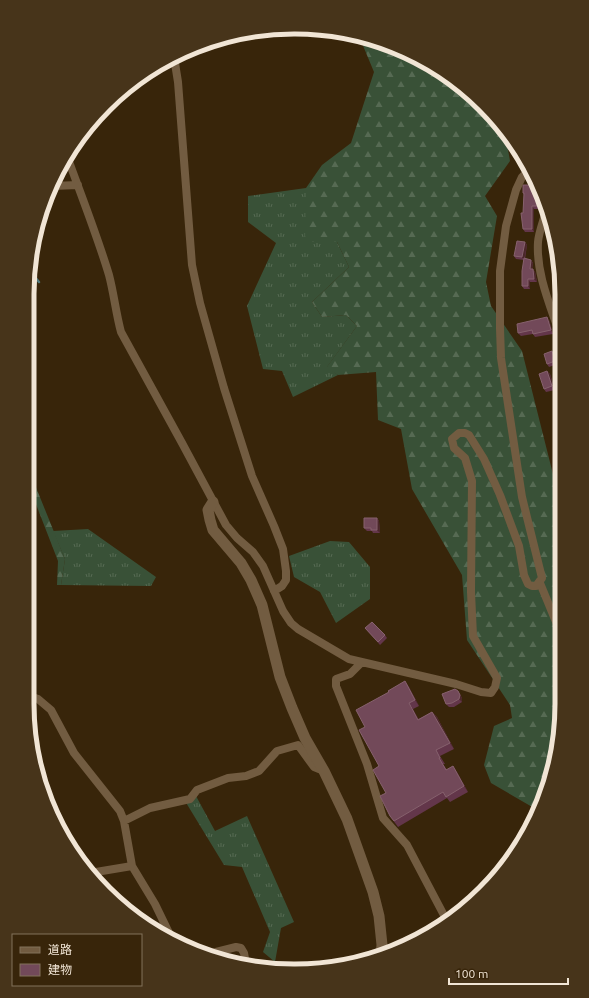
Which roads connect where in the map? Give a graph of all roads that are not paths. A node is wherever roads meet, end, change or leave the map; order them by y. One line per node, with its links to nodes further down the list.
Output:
1 (175, 63): 10 (street)
2 (70, 163): 4 (street)
3 (525, 174): 9 (street)
4 (78, 185): 5 (street); 8 (street)
5 (58, 186)
6 (544, 219): 7 (street)
7 (555, 320)
8 (213, 502): 10 (street); 14 (street)
9 (540, 583): 11 (street); 12 (street)
10 (274, 591): 12 (street)
11 (555, 619)
12 (361, 663): 18 (street)
13 (34, 698): 15 (street)
14 (324, 771): 15 (street); 20 (street)
15 (124, 821): 16 (street)
16 (132, 866): 17 (street); 19 (street)
17 (96, 872)
18 (444, 916)
19 (168, 931)
20 (382, 949)
21 (217, 952): 22 (street)
22 (245, 959)

